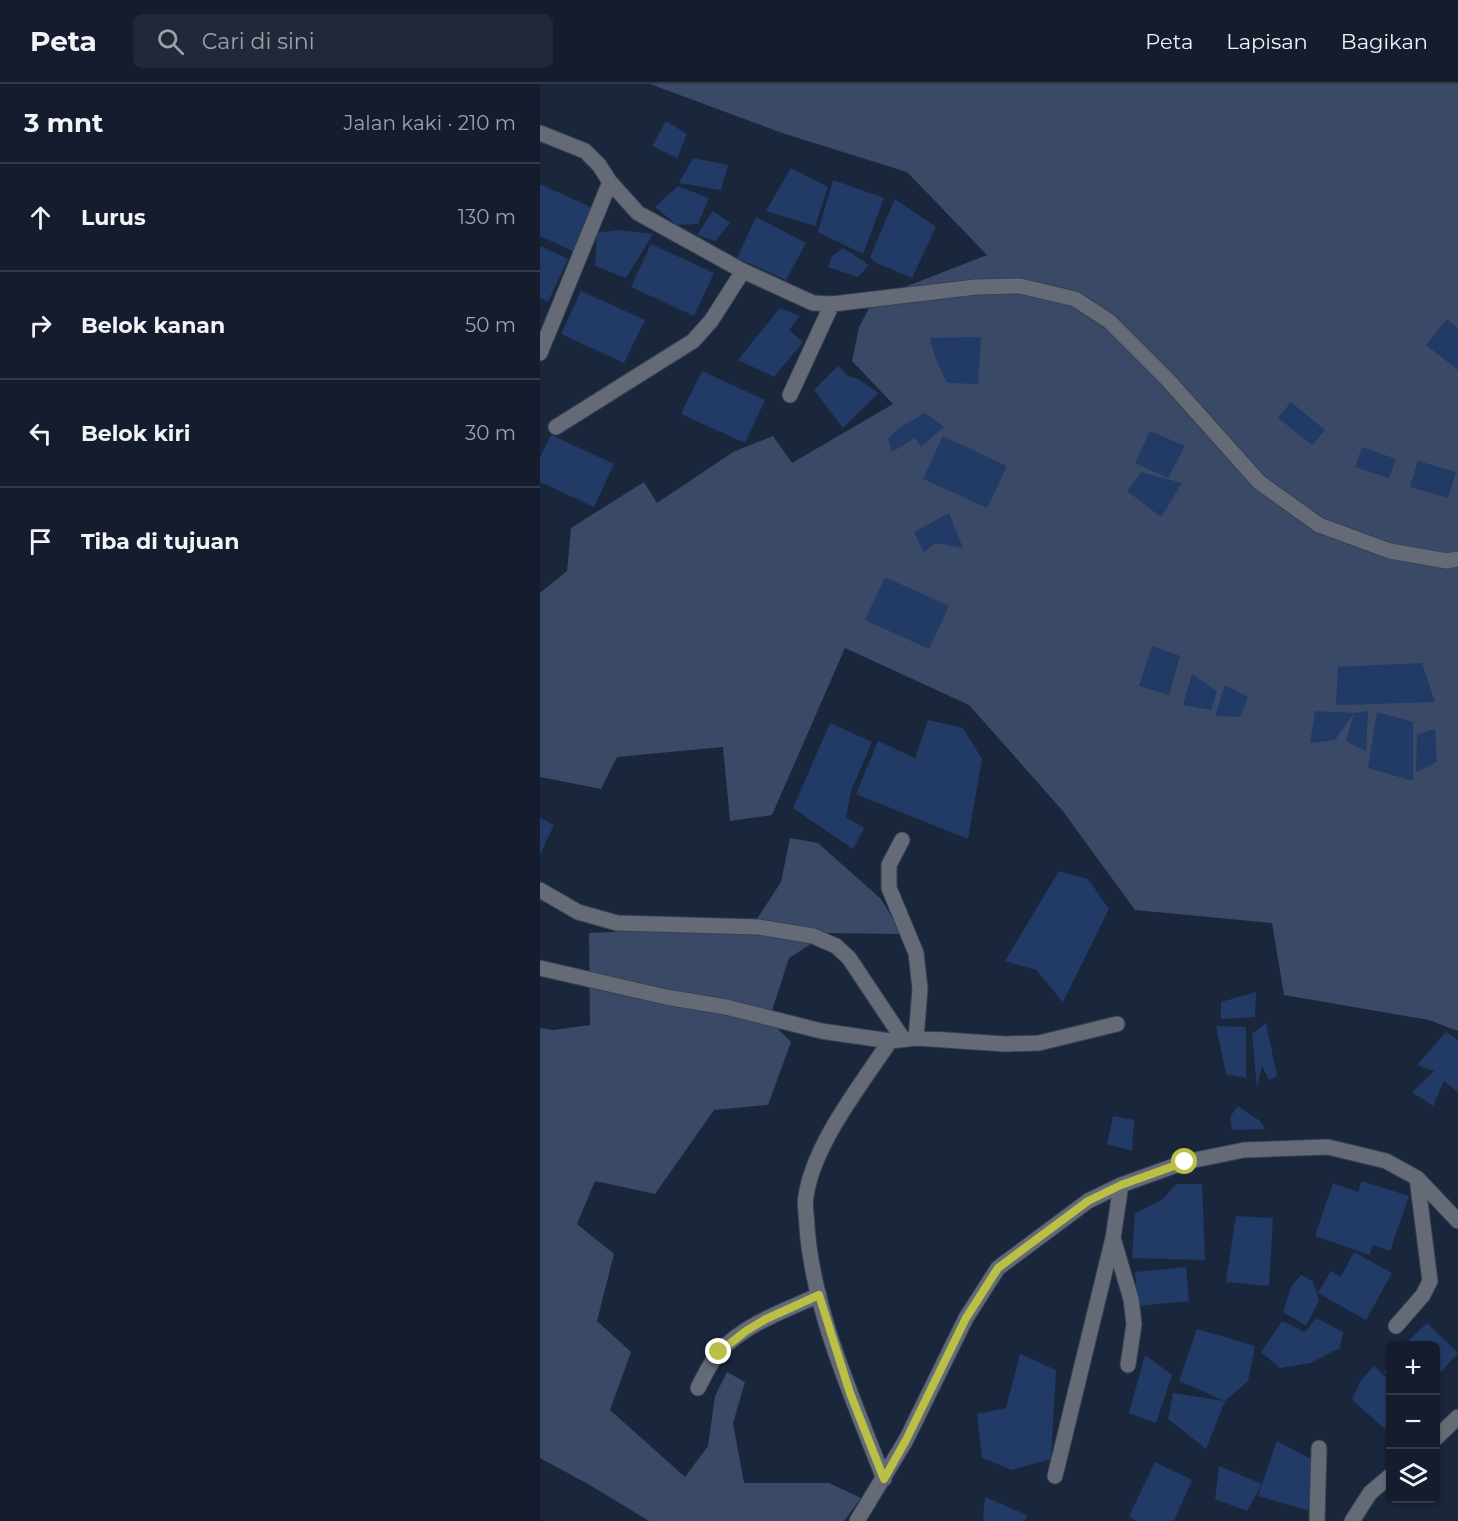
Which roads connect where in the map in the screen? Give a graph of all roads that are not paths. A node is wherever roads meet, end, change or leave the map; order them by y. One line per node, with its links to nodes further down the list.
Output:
1 (540, 133): 2 (street)
2 (610, 182): 3 (street); 5 (street)
3 (743, 271): 4 (street); 7 (street)
4 (832, 304): 6 (street); 8 (street)
5 (540, 353)
6 (790, 395)
7 (556, 427)
8 (1458, 559)
9 (902, 840): 13 (street)
10 (540, 890): 13 (street)
11 (540, 968): 13 (street)
12 (1117, 1024): 13 (street)
13 (903, 1039): 18 (street)
14 (1417, 1178): 15 (street); 16 (street); 19 (street)
15 (1121, 1185): 17 (street); 26 (street)
16 (1458, 1221)
17 (1113, 1238): 20 (street); 25 (street)
18 (819, 1295): 21 (street); 26 (street)
19 (1396, 1326)
20 (1128, 1365)
21 (698, 1388)
22 (1458, 1417): 23 (street)
23 (1440, 1434)
24 (1318, 1448): 29 (street)
25 (1054, 1476)
26 (884, 1479): 28 (street)
27 (1386, 1479): 30 (street)
28 (858, 1521)
29 (1317, 1521)
30 (1352, 1521)

